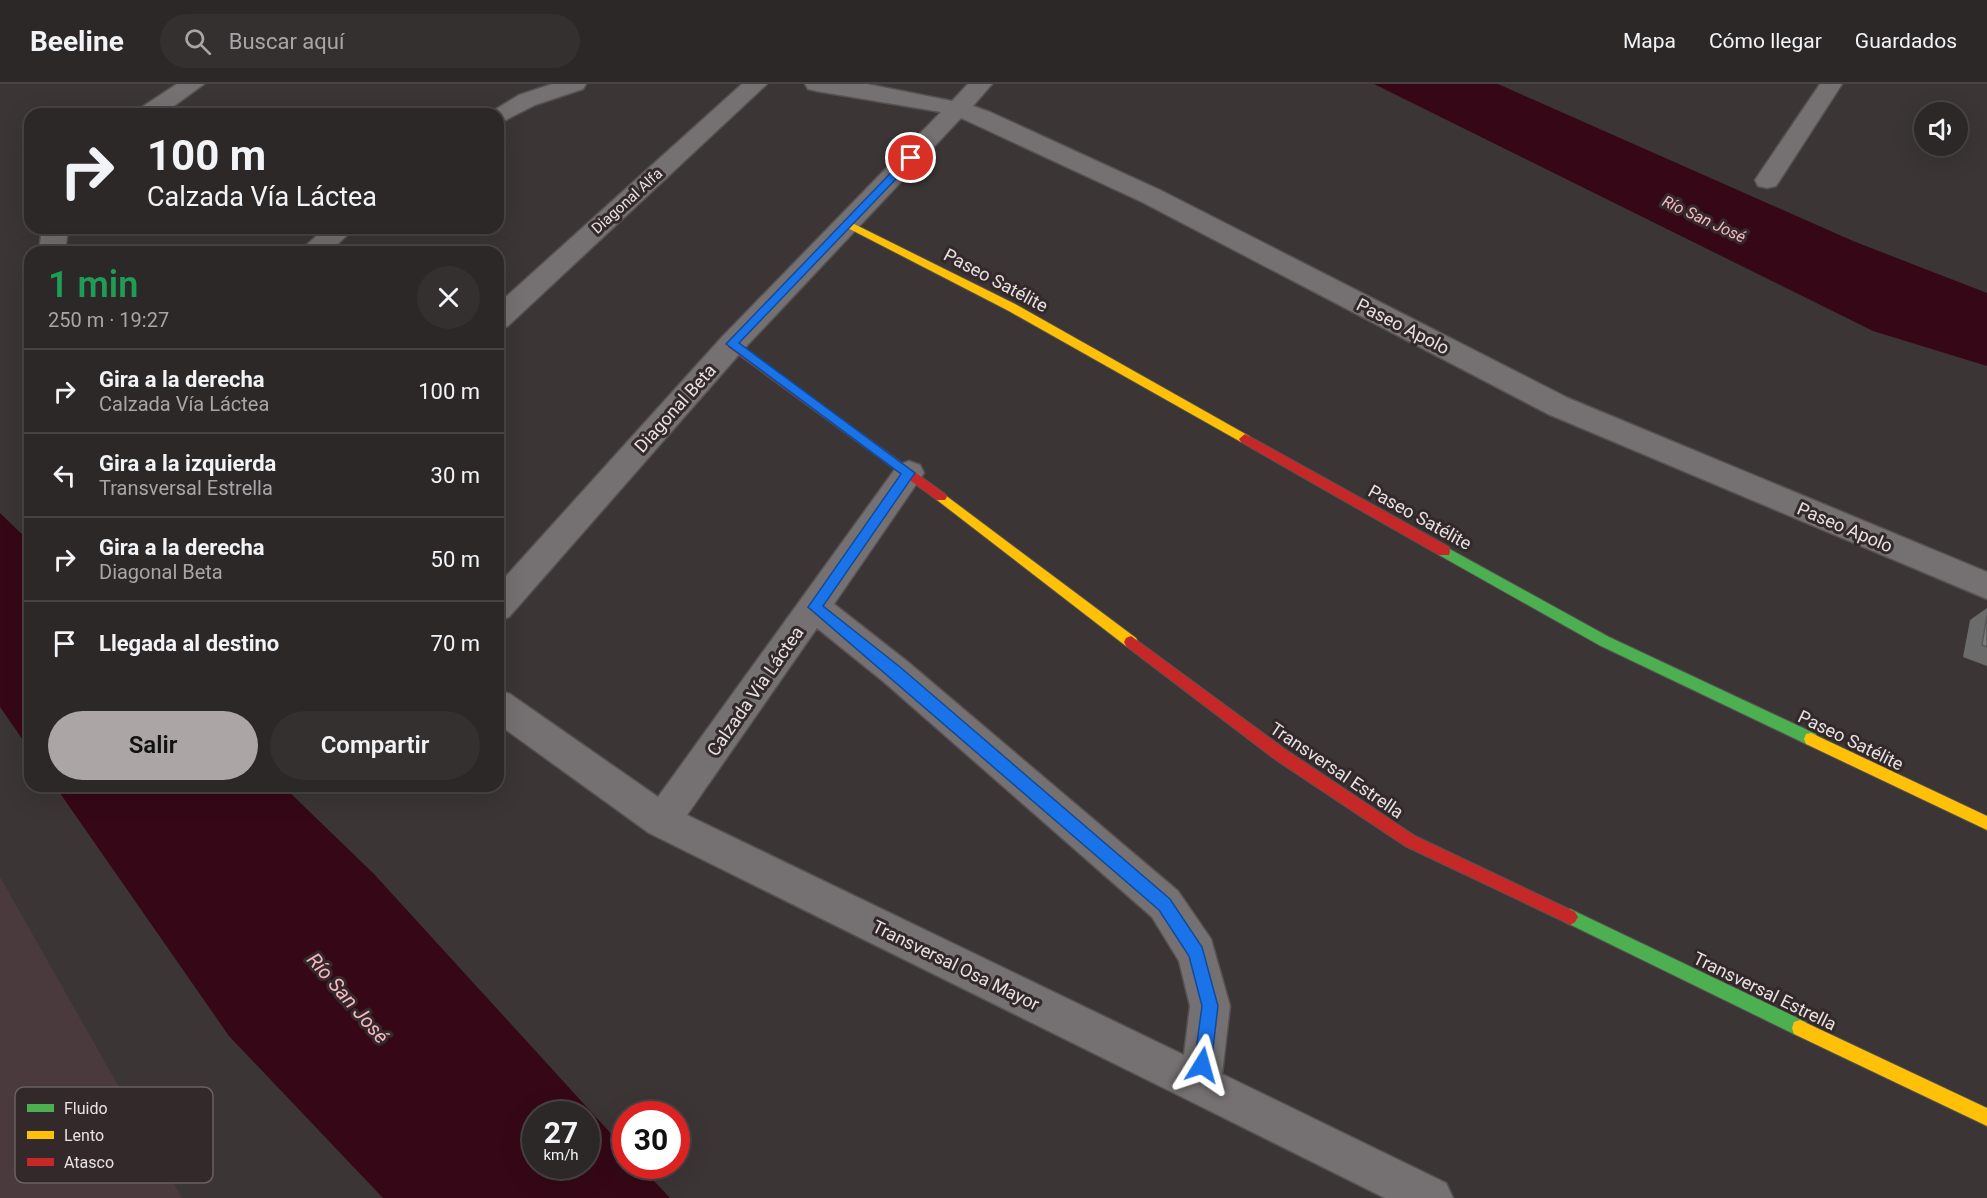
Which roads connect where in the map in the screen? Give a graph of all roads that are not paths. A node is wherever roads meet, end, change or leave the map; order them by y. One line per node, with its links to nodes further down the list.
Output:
1 (193, 84): 7 (street)
2 (575, 84): 9 (street)
3 (756, 84): 14 (street, Diagonal Alfa)
4 (816, 84): 8 (street, Paseo Apolo)
5 (981, 84): 8 (street, Diagonal Beta)
6 (1831, 84): 10 (street)
7 (156, 108)
8 (960, 110): 11 (street, Diagonal Beta); 17 (street, Paseo Apolo)
9 (504, 113)
10 (1767, 180)
11 (846, 223): 15 (street, Diagonal Beta); 22 (street, Paseo Satélite)
12 (334, 234): 13 (street)
13 (320, 246)
14 (504, 314)
15 (732, 344): 16 (street, Transversal Estrella); 18 (street, Diagonal Beta)
16 (909, 473): 19 (street, Calzada Vía Láctea); 24 (street, Transversal Estrella)
17 (1987, 586)
18 (504, 600)
19 (814, 607): 21 (street, Calzada Vía Láctea); 23 (street)
20 (504, 709): 21 (street, Transversal Osa Mayor)
21 (662, 821): 23 (street, Transversal Osa Mayor)
22 (1987, 823)
23 (1200, 1085): 25 (street, Transversal Osa Mayor)
24 (1987, 1117)
25 (1431, 1198)

